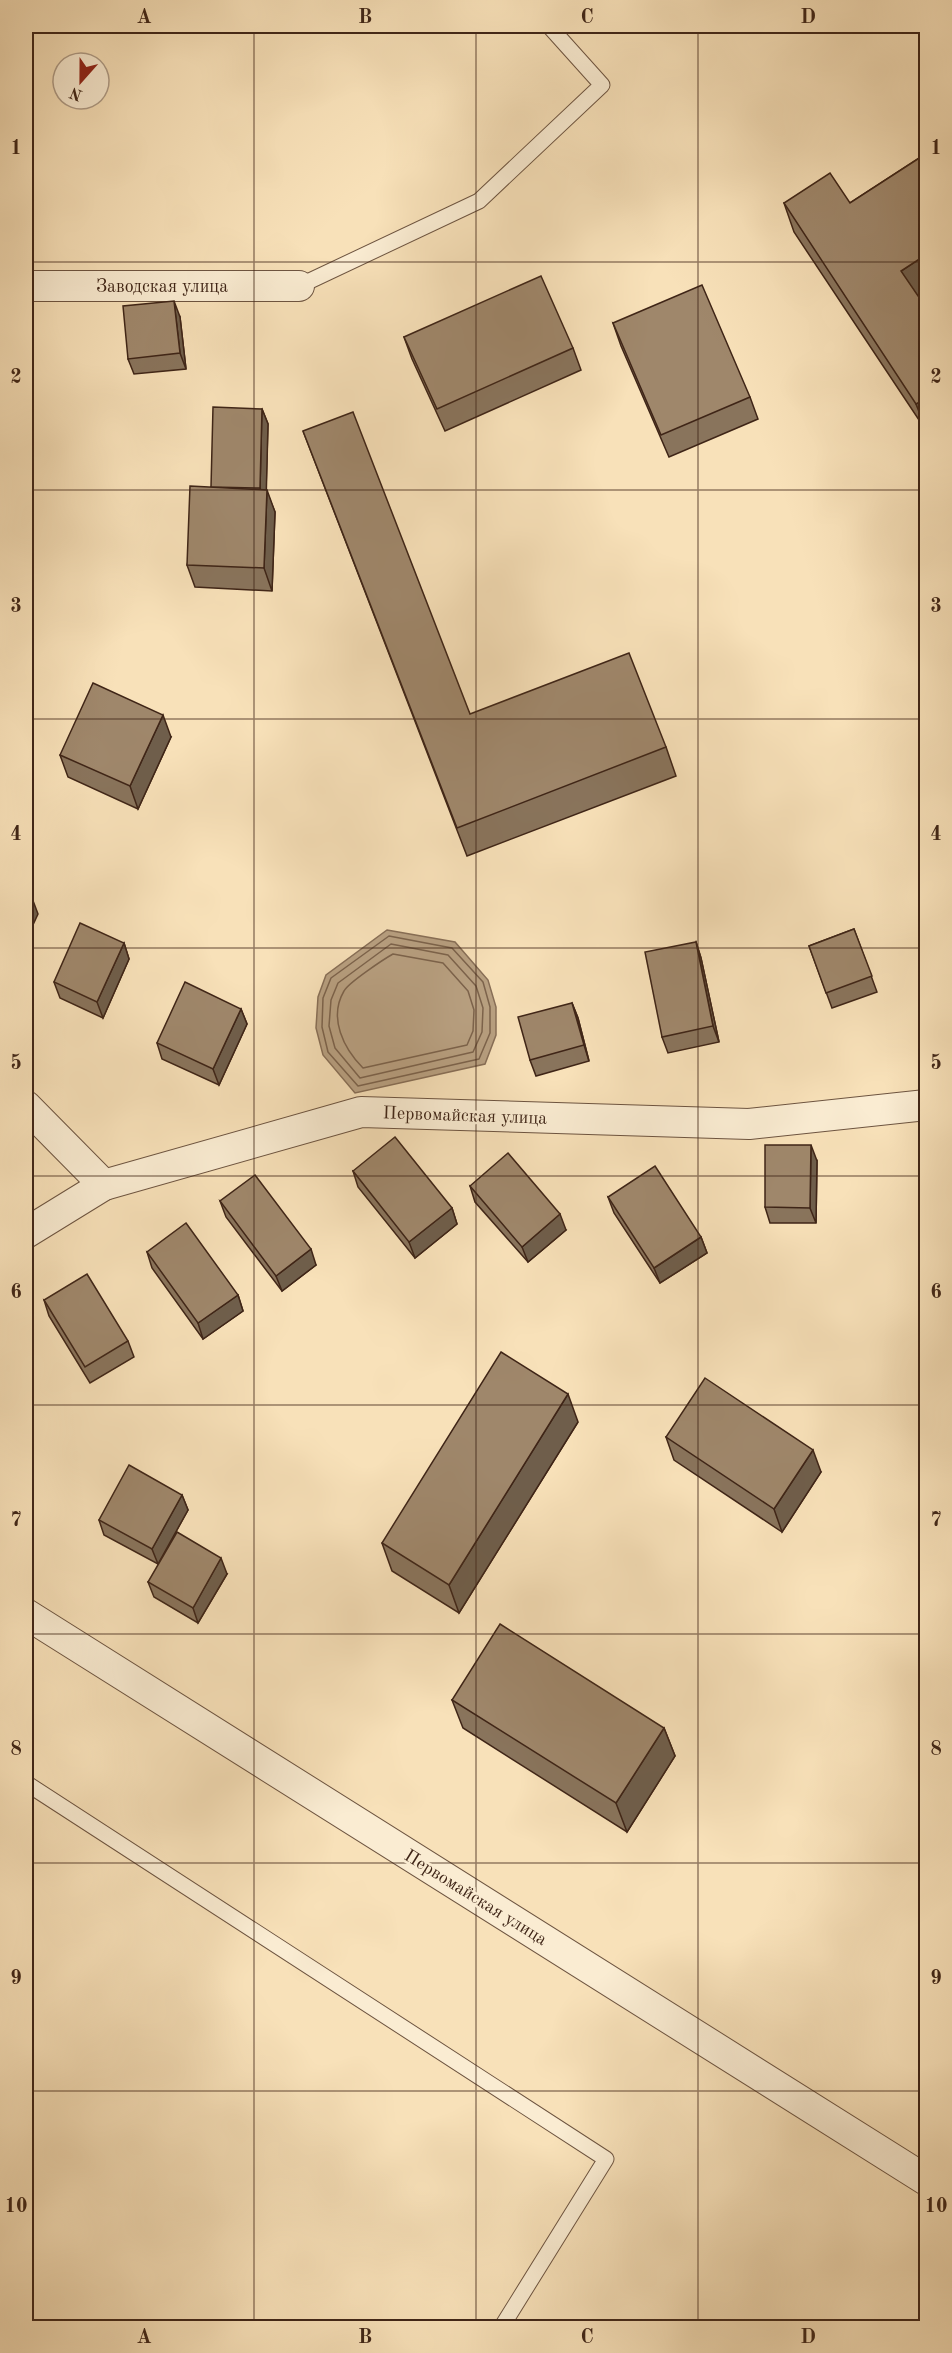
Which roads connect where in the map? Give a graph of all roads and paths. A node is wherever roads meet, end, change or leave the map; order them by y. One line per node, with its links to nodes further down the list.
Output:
1 (549, 26): 3 (lane)
2 (26, 286): 3 (street, Заводская улица)
3 (299, 286)
4 (927, 1105): 6 (street, Первомайская улица)
5 (26, 1106): 6 (street)
6 (104, 1185): 7 (street, Первомайская улица)
7 (26, 1233)
8 (26, 1614): 10 (street, Первомайская улица)
9 (26, 1783): 11 (lane)
10 (927, 2180)
11 (501, 2328)

